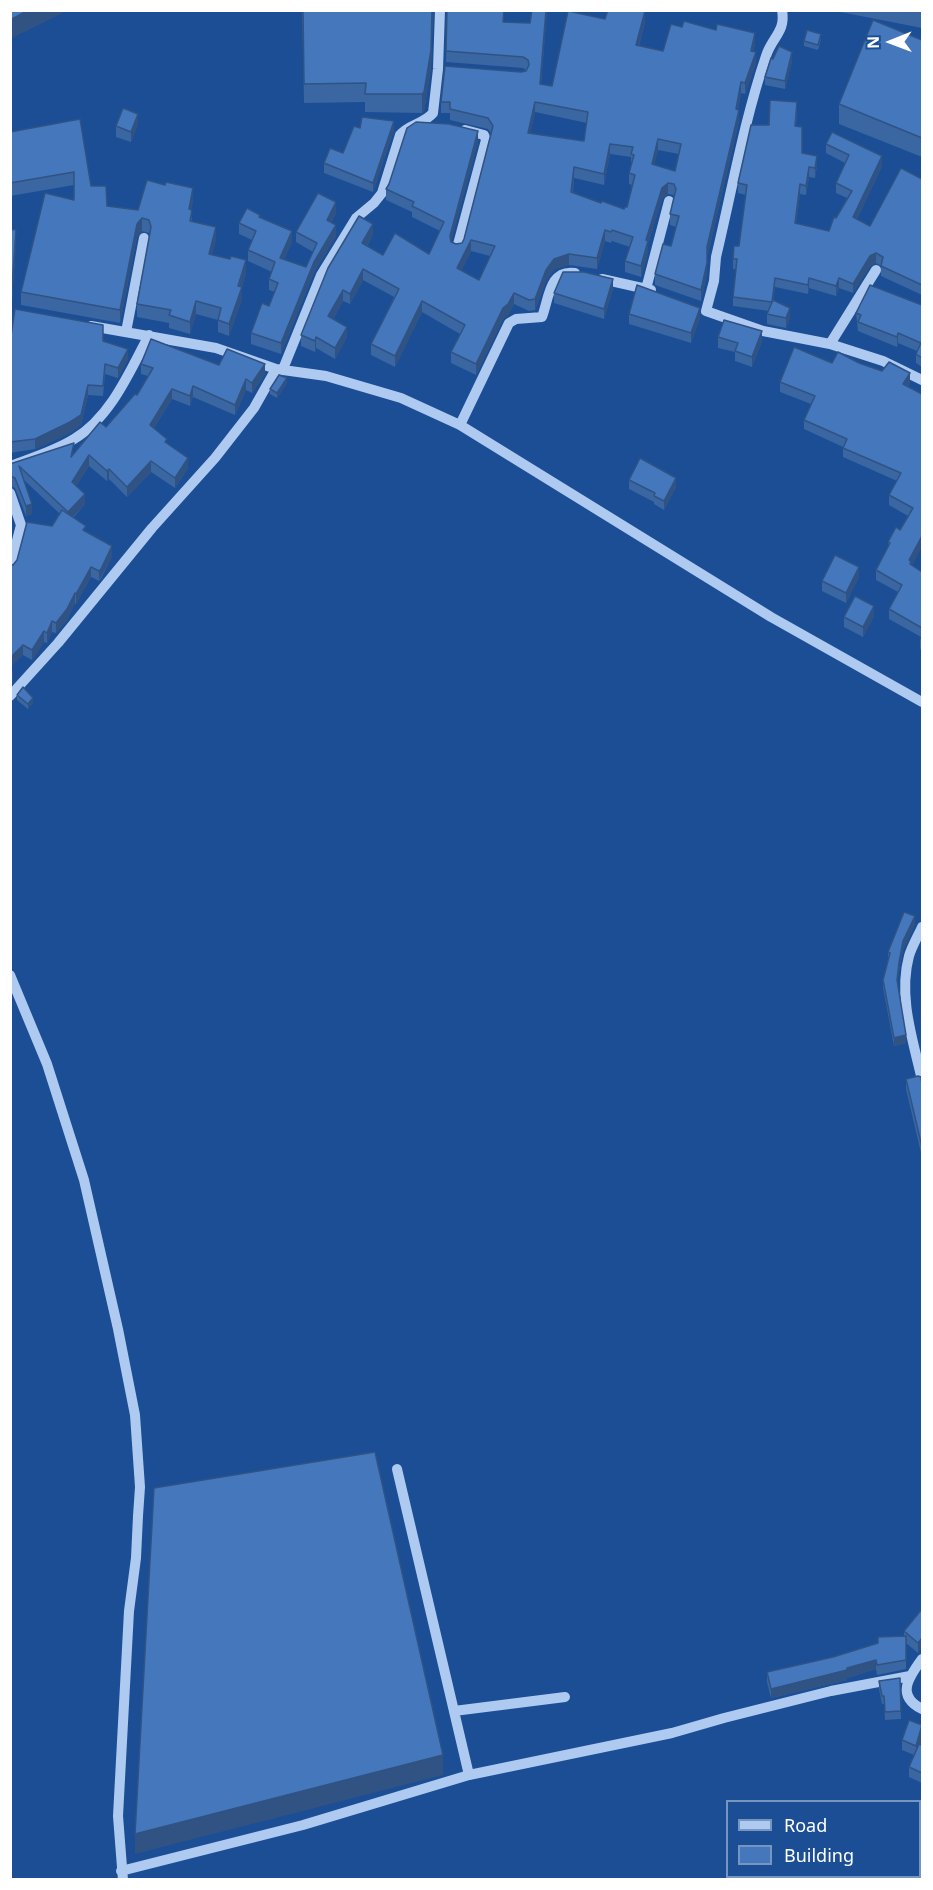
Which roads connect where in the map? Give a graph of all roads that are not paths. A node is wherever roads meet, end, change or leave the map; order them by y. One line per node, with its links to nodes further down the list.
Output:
1 (440, 10): 14 (street)
2 (782, 10): 13 (street)
3 (454, 128): 6 (street)
4 (669, 201): 8 (street)
5 (144, 238): 11 (street)
6 (458, 248)
7 (876, 270): 13 (street)
8 (646, 289): 9 (street); 16 (street)
9 (666, 296)
10 (80, 324): 11 (street)
11 (126, 332): 12 (street)
12 (149, 335): 14 (street); 17 (street)
13 (830, 344): 15 (street)
14 (279, 369): 16 (street); 20 (street)
15 (922, 380)
16 (460, 425): 21 (street)
17 (10, 466)
18 (10, 493): 19 (street)
19 (10, 568)
20 (10, 696)
21 (922, 702)
22 (922, 927): 24 (street)
23 (10, 975): 32 (street)
24 (922, 1080)
25 (397, 1469): 30 (street)
26 (922, 1659): 27 (street)
27 (910, 1676): 29 (street); 31 (street)
28 (565, 1697): 30 (street)
29 (922, 1709)
30 (454, 1711): 31 (street)
31 (469, 1774): 32 (street)
32 (122, 1875)

